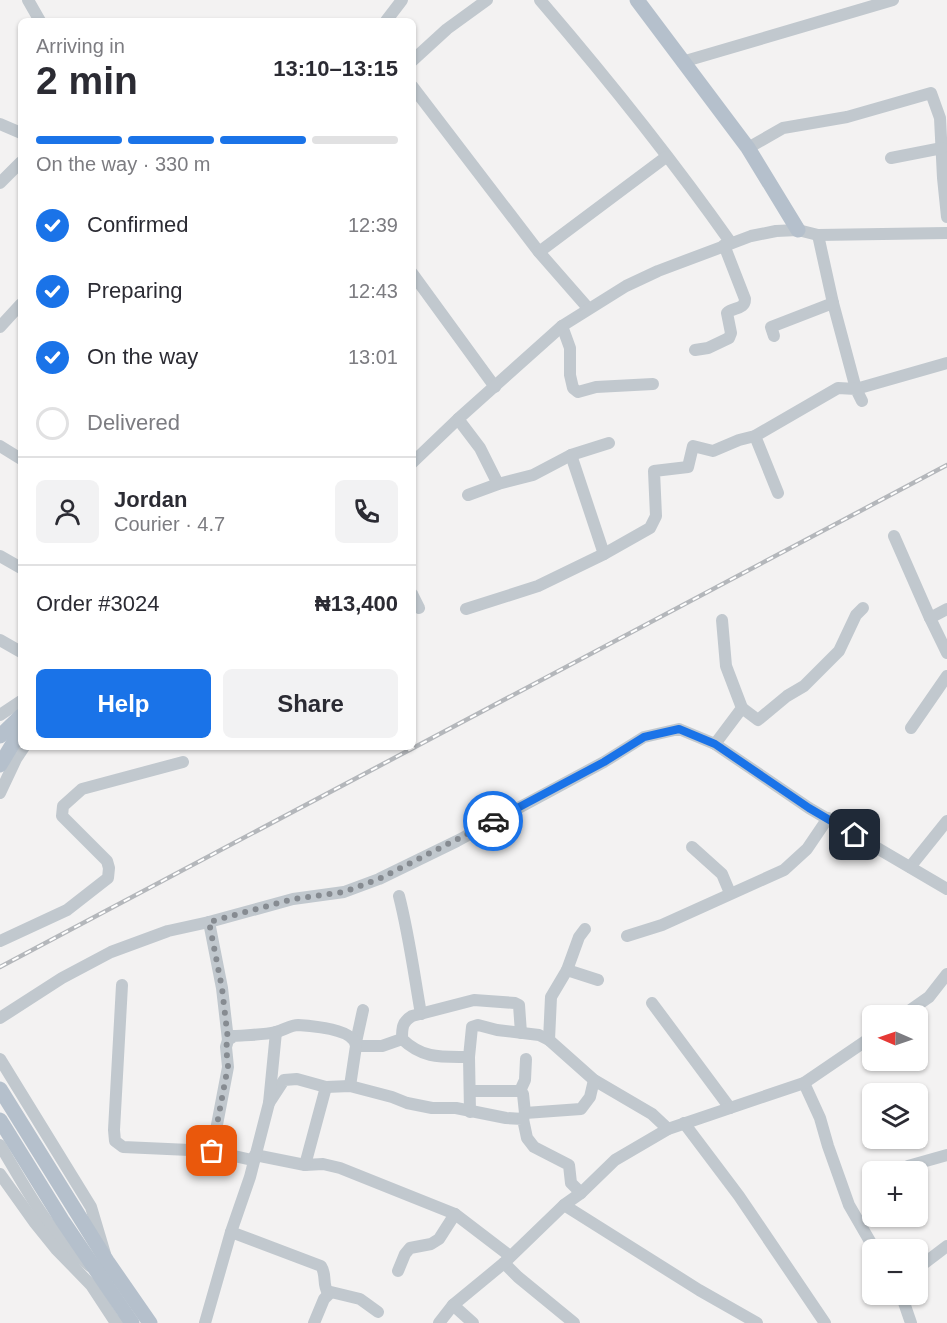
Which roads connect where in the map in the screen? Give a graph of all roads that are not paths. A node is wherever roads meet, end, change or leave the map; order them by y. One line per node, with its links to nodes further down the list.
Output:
1 (28, 0): 7 (street)
2 (402, 0): 8 (street)
3 (487, 0): 9 (street)
4 (540, 0): 16 (street)
5 (637, 0): 10 (main road)
6 (893, 0): 10 (street)
7 (37, 18)
8 (388, 18)
9 (416, 57)
10 (682, 62): 14 (main road)
11 (416, 91): 25 (street)
12 (0, 124): 13 (street)
13 (18, 132)
14 (748, 148): 15 (street); 21 (main road)
15 (942, 148): 17 (street); 20 (street)
16 (666, 157): 24 (street); 25 (street)
17 (891, 158)
18 (18, 165): 19 (street)
19 (0, 183)
20 (947, 217)
21 (798, 230): 23 (street); 24 (street)
22 (947, 233): 23 (street)
23 (818, 235): 27 (street)
24 (727, 244): 29 (street); 33 (street)
25 (539, 252): 29 (street)
26 (416, 278): 36 (street)
27 (833, 303): 32 (street); 37 (street)
28 (18, 307): 31 (street)
29 (588, 308): 30 (street)
30 (562, 326): 35 (street); 36 (street)
31 (0, 327)
32 (774, 336)
33 (695, 350)
34 (947, 363): 37 (street)
35 (653, 384)
36 (495, 387): 39 (street)
37 (855, 389): 38 (street); 40 (street)
38 (862, 401)
39 (458, 419): 45 (street); 46 (street)
40 (755, 436): 47 (street); 50 (street)
41 (609, 443): 43 (street)
42 (0, 446): 44 (street)
43 (571, 455): 46 (street); 50 (street)
44 (18, 457)
45 (416, 457)
46 (498, 484): 48 (street)
47 (778, 493)
48 (468, 495)
49 (894, 536): 58 (street)
50 (604, 554): 56 (street)
51 (0, 556): 52 (street)
52 (18, 566)
53 (416, 602): 54 (street)
54 (419, 608)
55 (863, 608): 65 (street)
56 (466, 609)
57 (947, 609): 58 (street)
58 (930, 618): 62 (street)
59 (722, 620): 65 (street)
60 (0, 640): 61 (street)
61 (18, 650)
62 (947, 653)
63 (947, 676): 68 (street)
64 (18, 702): 66 (street)
65 (742, 708): 71 (street)
66 (0, 715)
67 (18, 718): 70 (main road)
68 (911, 728)
69 (18, 735): 74 (main road)
70 (0, 736)
71 (715, 744): 76 (street); 83 (street)
72 (22, 750): 75 (street)
73 (183, 762): 86 (street)
74 (0, 765)
75 (0, 793)
76 (828, 818): 79 (street); 81 (street)
77 (947, 821): 79 (street)
78 (692, 847): 81 (street)
79 (910, 867): 80 (street)
80 (947, 889)
81 (730, 893): 85 (street)
82 (399, 896): 94 (street)
83 (209, 922): 95 (street); 99 (street)
84 (585, 929): 87 (street)
85 (627, 936)
86 (0, 941)
87 (567, 970): 89 (street); 100 (street)
88 (947, 974): 92 (street)
89 (598, 980)
90 (122, 985): 121 (street)
91 (652, 1003): 114 (street)
92 (918, 1005)
93 (363, 1010): 102 (street)
94 (421, 1014): 97 (street); 98 (street)
95 (0, 1018)
96 (276, 1032): 99 (street); 102 (street); 113 (street)
97 (521, 1033): 100 (street); 103 (street)
98 (402, 1039): 102 (street); 103 (street)
99 (228, 1040): 121 (street)
100 (549, 1040): 106 (street)
101 (862, 1043): 107 (street)
102 (356, 1044): 108 (street)
103 (469, 1058): 111 (street)
104 (0, 1059): 135 (street)
105 (526, 1059): 112 (street)
106 (594, 1080): 116 (street); 119 (street)
107 (804, 1083): 114 (street); 131 (street)
108 (350, 1086): 109 (street); 115 (street)
109 (326, 1087): 113 (street); 125 (street)
110 (0, 1089): 135 (main road)
111 (470, 1091): 112 (street); 115 (street)
112 (520, 1091): 116 (street)
113 (269, 1103): 122 (street)
114 (730, 1108): 118 (street)
115 (470, 1112): 116 (street)
116 (524, 1116): 127 (street)
117 (0, 1120): 135 (main road)
118 (684, 1123): 119 (street); 141 (street)
119 (668, 1129): 127 (street)
120 (0, 1145): 135 (street)
121 (212, 1151): 122 (street)
122 (255, 1155): 125 (street); 130 (street)
123 (947, 1155): 124 (street)
124 (926, 1161)
125 (305, 1164): 129 (street)
126 (0, 1174): 142 (street)
127 (581, 1193): 128 (street)
128 (564, 1205): 133 (street); 150 (street)
129 (455, 1214): 133 (street); 136 (street)
130 (231, 1232): 137 (street); 145 (street)
131 (869, 1239)
132 (947, 1246): 134 (street)
133 (507, 1259): 138 (street); 149 (street)
134 (928, 1260)
135 (101, 1265): 143 (main road); 144 (main road)
136 (399, 1271)
137 (328, 1293): 140 (street); 146 (street)
138 (453, 1305): 147 (street); 148 (street)
139 (905, 1305): 151 (street)
140 (378, 1312)
141 (823, 1322)
142 (120, 1323)
143 (132, 1323)
144 (150, 1323)
145 (206, 1323)
146 (314, 1323)
147 (439, 1323)
148 (473, 1323)
149 (574, 1323)
150 (756, 1323)
151 (911, 1323)

